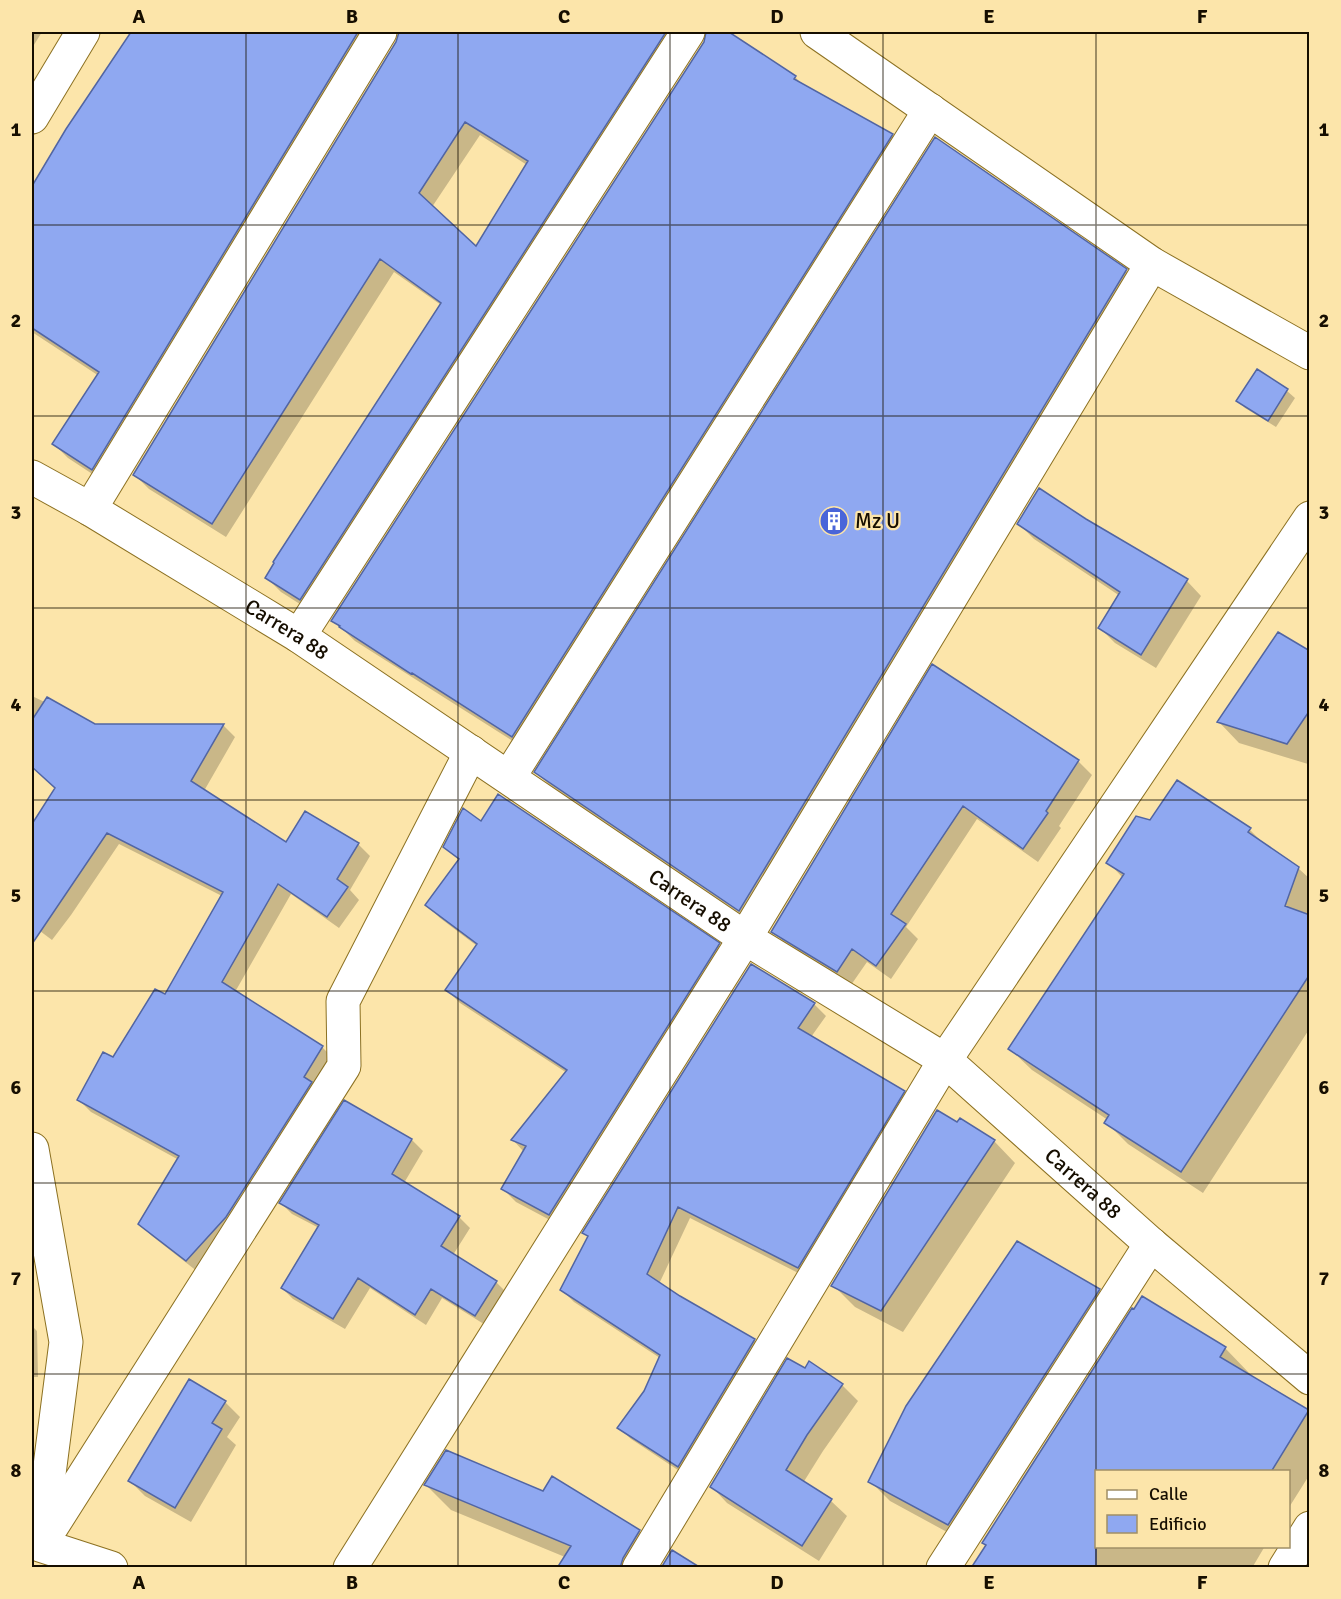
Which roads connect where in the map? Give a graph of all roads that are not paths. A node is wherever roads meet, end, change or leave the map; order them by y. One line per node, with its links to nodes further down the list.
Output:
1 (83, 32): 6 (street)
2 (380, 32): 10 (street)
3 (688, 32): 12 (street)
4 (818, 32): 5 (street)
5 (930, 110): 7 (street); 14 (street)
6 (32, 117)
7 (1152, 264): 8 (street); 15 (street)
8 (1310, 353)
9 (32, 477): 10 (street, Carrera 88)
10 (90, 509): 12 (street, Carrera 88)
11 (1310, 518): 16 (street)
12 (299, 636): 13 (street, Carrera 88)
13 (471, 752): 14 (street, Carrera 88); 21 (street)
14 (509, 777): 15 (street, Carrera 88)
15 (745, 938): 16 (street, Carrera 88); 23 (street)
16 (945, 1060): 18 (street, Carrera 88); 24 (street)
17 (32, 1149): 21 (street)
18 (1151, 1244): 19 (street, Carrera 88); 25 (street)
19 (1310, 1378)
20 (1310, 1528): 26 (street)
21 (36, 1553): 22 (street)
22 (111, 1568)
23 (350, 1568)
24 (639, 1568)
25 (943, 1568)
26 (1285, 1568)

